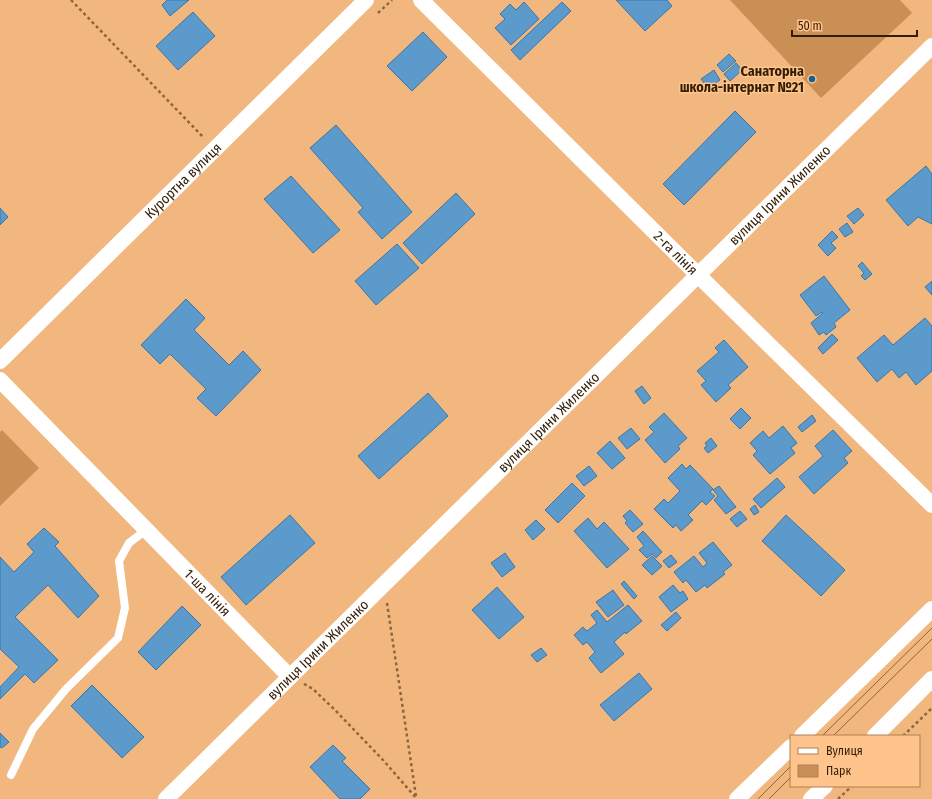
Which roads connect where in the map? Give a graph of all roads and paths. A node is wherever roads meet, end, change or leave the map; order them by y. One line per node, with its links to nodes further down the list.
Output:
1 (71, 0): 5 (path)
2 (366, 0): 5 (street, Курортна вулиця)
3 (421, 0): 6 (street, 2-га лінія)
4 (932, 46): 6 (street, вулиця Ірини Жиленко)
5 (214, 149): 7 (street, Курортна вулиця)
6 (698, 275): 9 (street, 2-га лінія); 11 (street, вулиця Ірини Жиленко)
7 (0, 361)
8 (0, 380): 10 (street, 1-ша лінія)
9 (932, 505)
10 (146, 530): 13 (street, 1-ша лінія); 20 (lane)
11 (384, 585): 13 (street, вулиця Ірини Жиленко); 23 (path)
12 (932, 609): 16 (street)
13 (290, 678): 23 (path); 24 (street, вулиця Ірини Жиленко)
14 (932, 679): 17 (street)
15 (932, 708): 18 (path)
16 (803, 735)
17 (876, 735)
18 (904, 735)
19 (790, 748): 25 (street)
20 (11, 775)
21 (823, 787): 26 (street)
22 (851, 787): 27 (path)
23 (416, 798)
24 (166, 799)
25 (737, 799)
26 (812, 799)
27 (838, 799)

